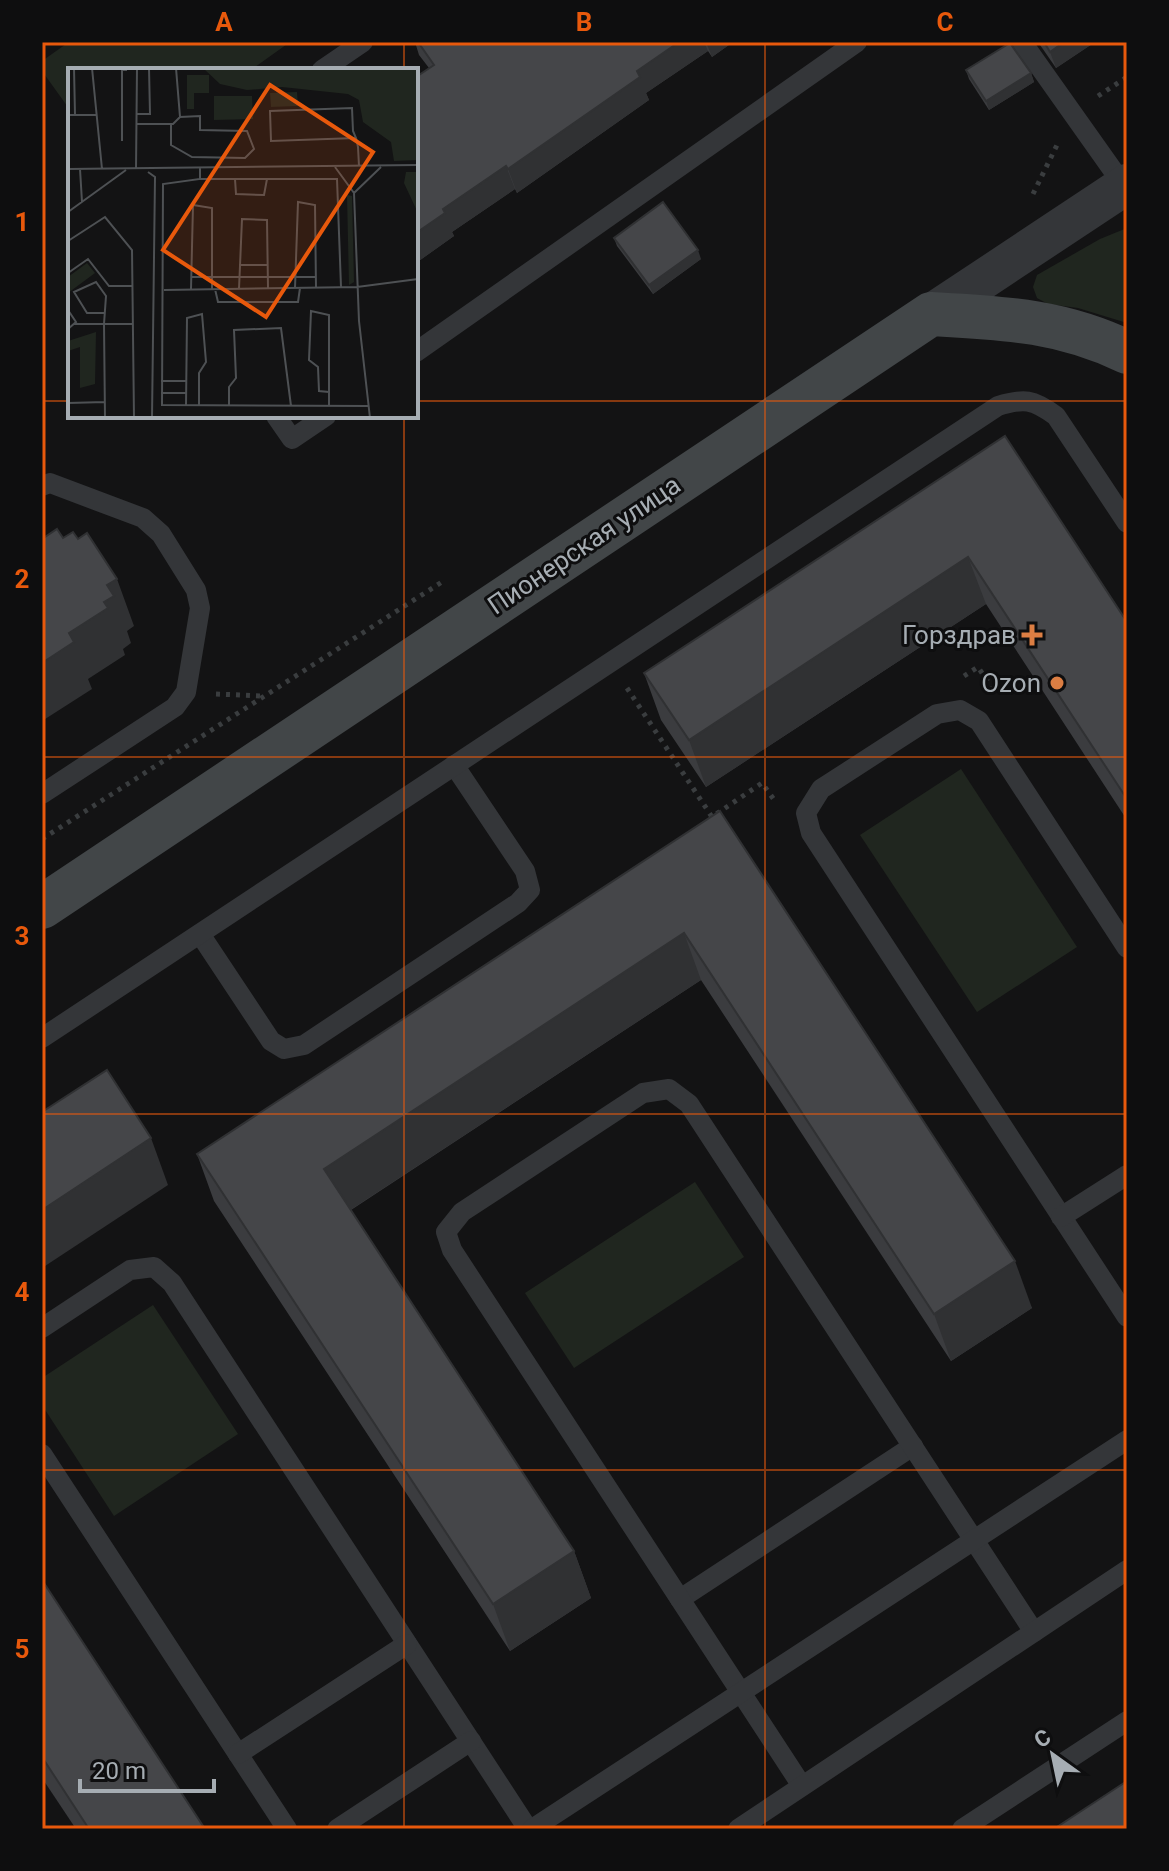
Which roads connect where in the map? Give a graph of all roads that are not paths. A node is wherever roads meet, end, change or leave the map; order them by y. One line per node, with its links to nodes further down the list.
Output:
1 (363, 42): 4 (lane)
2 (857, 42): 7 (lane)
3 (1022, 42): 5 (lane)
4 (325, 68)
5 (1126, 185): 6 (street, Пионерская улица)
6 (931, 314): 8 (street); 15 (street, Пионерская улица)
7 (418, 351)
8 (1127, 352)
9 (277, 418): 10 (lane)
10 (323, 418)
11 (42, 486): 14 (lane)
12 (1127, 523): 13 (lane)
13 (454, 765): 16 (lane); 16 (lane)
14 (42, 794)
15 (42, 907)
16 (200, 934): 18 (lane)
17 (1127, 948): 20 (lane)
18 (42, 1038)
19 (1127, 1175): 20 (lane)
20 (1061, 1217): 21 (lane)
21 (1126, 1313)
22 (42, 1328): 30 (lane)
23 (1127, 1440): 26 (lane)
24 (913, 1446): 26 (lane); 28 (lane); 28 (lane)
25 (42, 1454): 34 (lane)
26 (974, 1540): 29 (lane); 31 (lane)
27 (1127, 1570): 29 (lane)
28 (680, 1599): 31 (lane)
29 (1034, 1632): 35 (lane)
30 (407, 1644): 33 (lane); 34 (lane)
31 (741, 1692): 35 (lane); 38 (lane)
32 (1127, 1721): 40 (lane)
33 (471, 1741): 37 (lane); 38 (lane)
34 (238, 1754): 36 (lane)
35 (802, 1786): 39 (lane)
36 (287, 1829)
37 (337, 1829)
38 (530, 1829)
39 (738, 1829)
40 (962, 1829)

